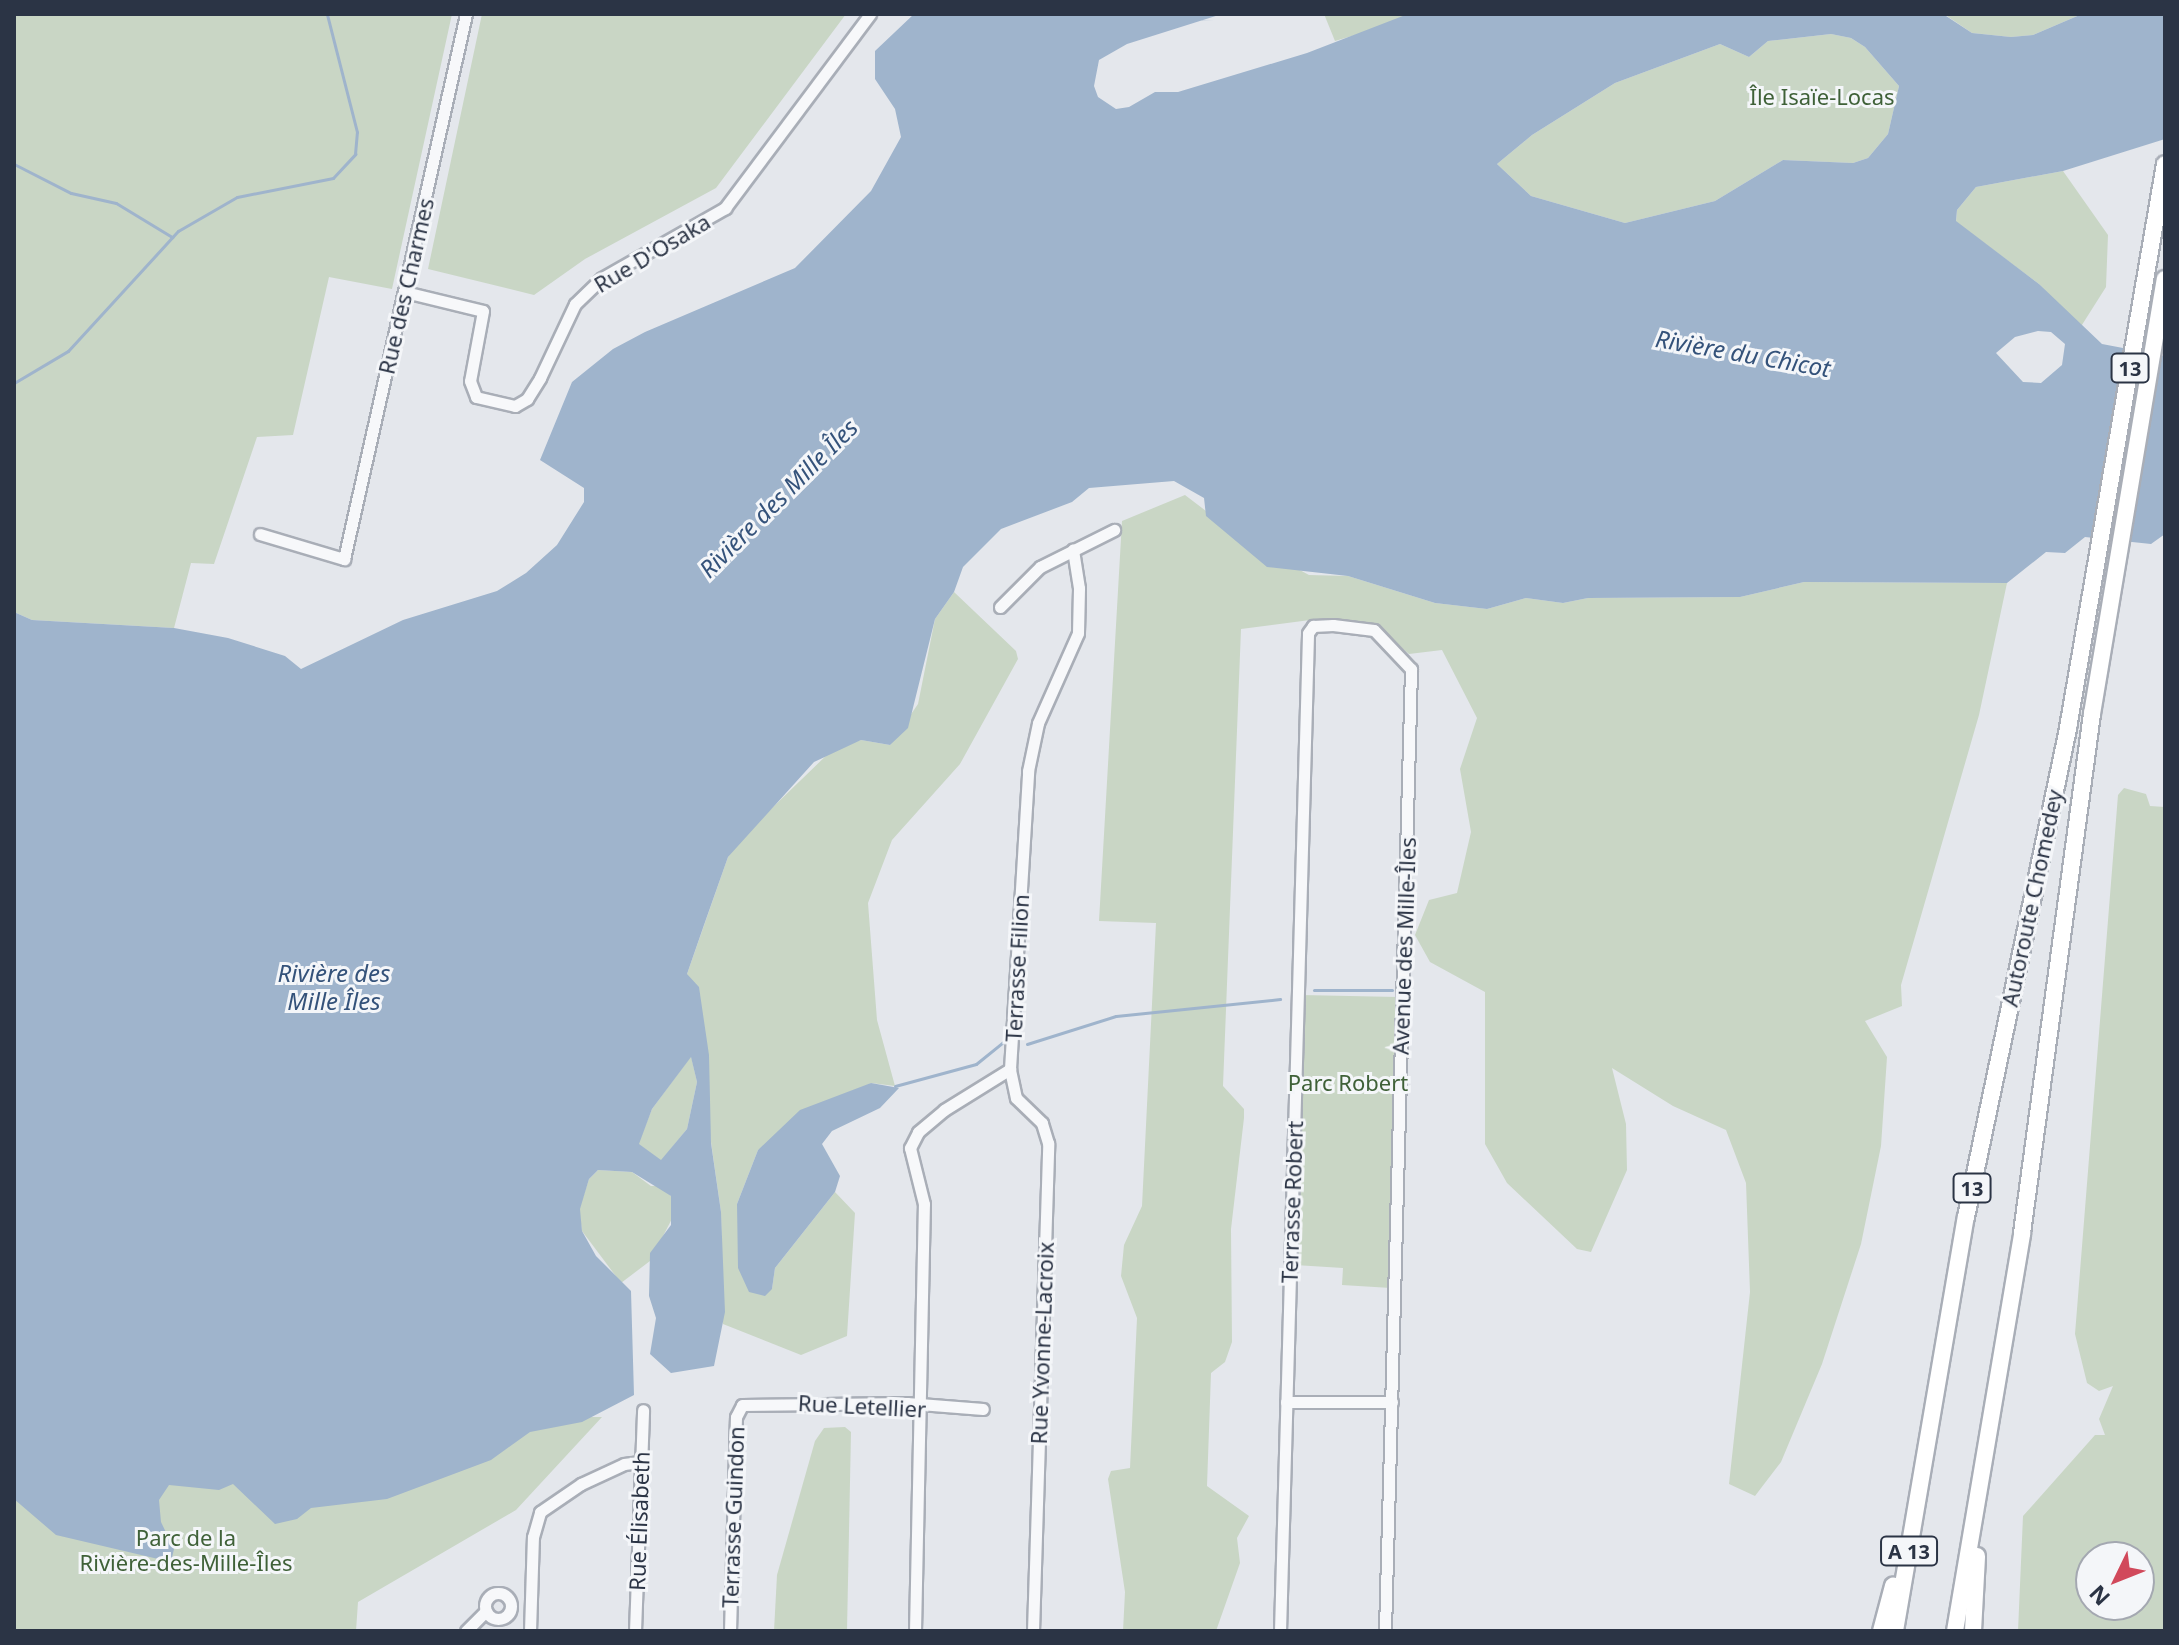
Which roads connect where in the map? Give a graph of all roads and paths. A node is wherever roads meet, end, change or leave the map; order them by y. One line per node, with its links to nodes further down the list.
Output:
1 (466, 14): 5 (street, Rue des Charmes)
2 (870, 14): 5 (street, Rue D'Osaka)
3 (2165, 164): 20 (highway, Autoroute Chomedey / 13)
4 (2165, 279): 19 (highway, Autoroute Chomedey / 13)
5 (405, 292): 7 (street, Rue des Charmes)
6 (1114, 530): 8 (street)
7 (260, 534)
8 (1073, 549): 9 (street); 11 (street, Terrasse Filion)
9 (1000, 607)
10 (1309, 629): 12 (street, Terrasse Robert); 13 (street, Avenue des Mille-Îles)
11 (1010, 1069): 15 (street, Terrasse Filion); 27 (street, Rue Yvonne-Lacroix)
12 (1286, 1402): 13 (street); 28 (street, Terrasse Robert)
13 (1392, 1402): 29 (street, Avenue des Mille-Îles)
14 (742, 1405): 15 (street, Rue Letellier); 25 (street, Terrasse Guindon)
15 (921, 1407): 16 (street, Rue Letellier); 26 (street, Terrasse Filion)
16 (983, 1409)
17 (643, 1410): 18 (street, Rue Élisabeth)
18 (640, 1462): 23 (street); 24 (street, Rue Élisabeth)
19 (1982, 1470): 32 (highway, Autoroute Chomedey / 13); 33 (highway)
20 (1922, 1472): 30 (highway); 31 (highway, Autoroute Chomedey / A 13)
21 (486, 1611): 22 (street)
22 (466, 1631)
23 (530, 1631)
24 (635, 1631)
25 (730, 1631)
26 (915, 1631)
27 (1033, 1631)
28 (1280, 1631)
29 (1385, 1631)
30 (1881, 1631)
31 (1895, 1631)
32 (1955, 1631)
33 (1973, 1631)

